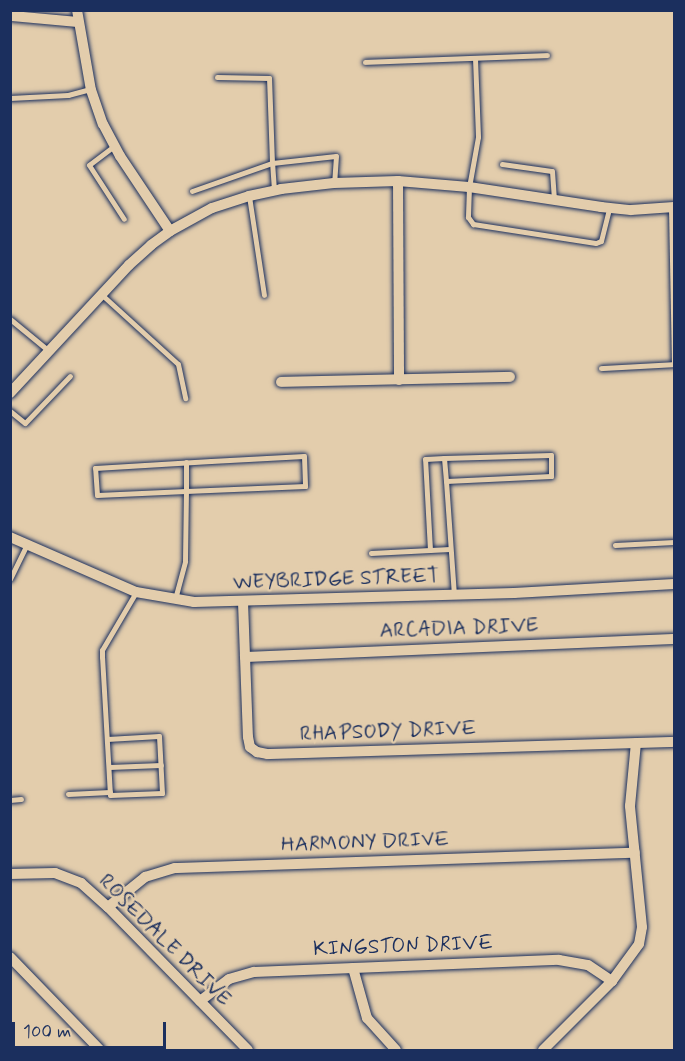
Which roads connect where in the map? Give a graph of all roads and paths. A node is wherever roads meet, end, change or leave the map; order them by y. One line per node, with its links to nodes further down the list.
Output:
1 (76, 10): 3 (street)
2 (12, 16): 3 (street)
3 (78, 22): 8 (street)
4 (547, 55): 5 (lane)
5 (475, 58): 6 (lane); 15 (lane)
6 (365, 62)
7 (217, 77): 11 (lane)
8 (91, 89): 9 (lane); 10 (street)
9 (10, 98)
10 (114, 146): 22 (lane); 23 (street)
11 (272, 163): 14 (lane); 16 (lane); 17 (lane)
12 (502, 164): 19 (lane)
13 (398, 181): 14 (street); 15 (street); 31 (street)
14 (334, 183): 16 (street)
15 (469, 187): 19 (street); 21 (lane)
16 (274, 190): 18 (street)
17 (192, 191)
18 (249, 196): 23 (street); 25 (lane)
19 (554, 200): 21 (street)
20 (673, 207): 21 (street); 28 (lane)
21 (609, 208)
22 (124, 219)
23 (170, 231): 24 (street)
24 (101, 294): 27 (street); 34 (lane)
25 (264, 296)
26 (10, 319): 27 (lane)
27 (49, 351): 33 (street)
28 (600, 368)
29 (70, 376): 35 (lane)
30 (510, 377): 31 (street)
31 (399, 380): 32 (street)
32 (281, 382)
33 (10, 393)
34 (184, 398)
35 (10, 411)
36 (444, 458): 38 (lane); 38 (lane); 45 (lane)
37 (186, 462): 39 (lane); 39 (lane); 39 (lane)
38 (446, 482): 44 (lane)
39 (186, 491): 51 (lane)
40 (10, 537): 42 (street, WEYBRIDGE STREET)
41 (675, 542): 43 (lane)
42 (27, 544): 47 (lane); 49 (street, WEYBRIDGE STREET)
43 (615, 545)
44 (450, 549): 45 (lane); 50 (lane)
45 (430, 550): 46 (lane)
46 (371, 553)
47 (10, 579)
48 (675, 584): 50 (street, WEYBRIDGE STREET)
49 (136, 592): 51 (street, WEYBRIDGE STREET); 55 (lane)
50 (454, 595): 52 (street, WEYBRIDGE STREET)
51 (175, 600): 52 (street, WEYBRIDGE STREET)
52 (243, 602): 54 (street, RHAPSODY DRIVE)
53 (675, 639): 54 (street, ARCADIA DRIVE)
54 (245, 657): 57 (street, RHAPSODY DRIVE)
55 (107, 739): 58 (lane); 59 (lane)
56 (675, 742): 57 (street, RHAPSODY DRIVE)
57 (636, 743): 64 (street)
58 (161, 765): 59 (lane); 60 (lane)
59 (109, 767): 60 (lane)
60 (110, 792): 61 (lane)
61 (68, 794)
62 (21, 799): 63 (lane)
63 (10, 800)
64 (635, 853): 66 (street, HARMONY DRIVE); 69 (street)
65 (10, 874): 66 (street, ROSEDALE DRIVE)
66 (108, 907): 70 (street, ROSEDALE DRIVE)
67 (10, 957): 71 (street)
68 (353, 968): 69 (street, KINGSTON DRIVE); 70 (street, KINGSTON DRIVE); 73 (street)
69 (612, 981): 74 (street)
70 (200, 1001): 72 (street, ROSEDALE DRIVE)
71 (100, 1050)
72 (248, 1050)
73 (396, 1050)
74 (543, 1050)

